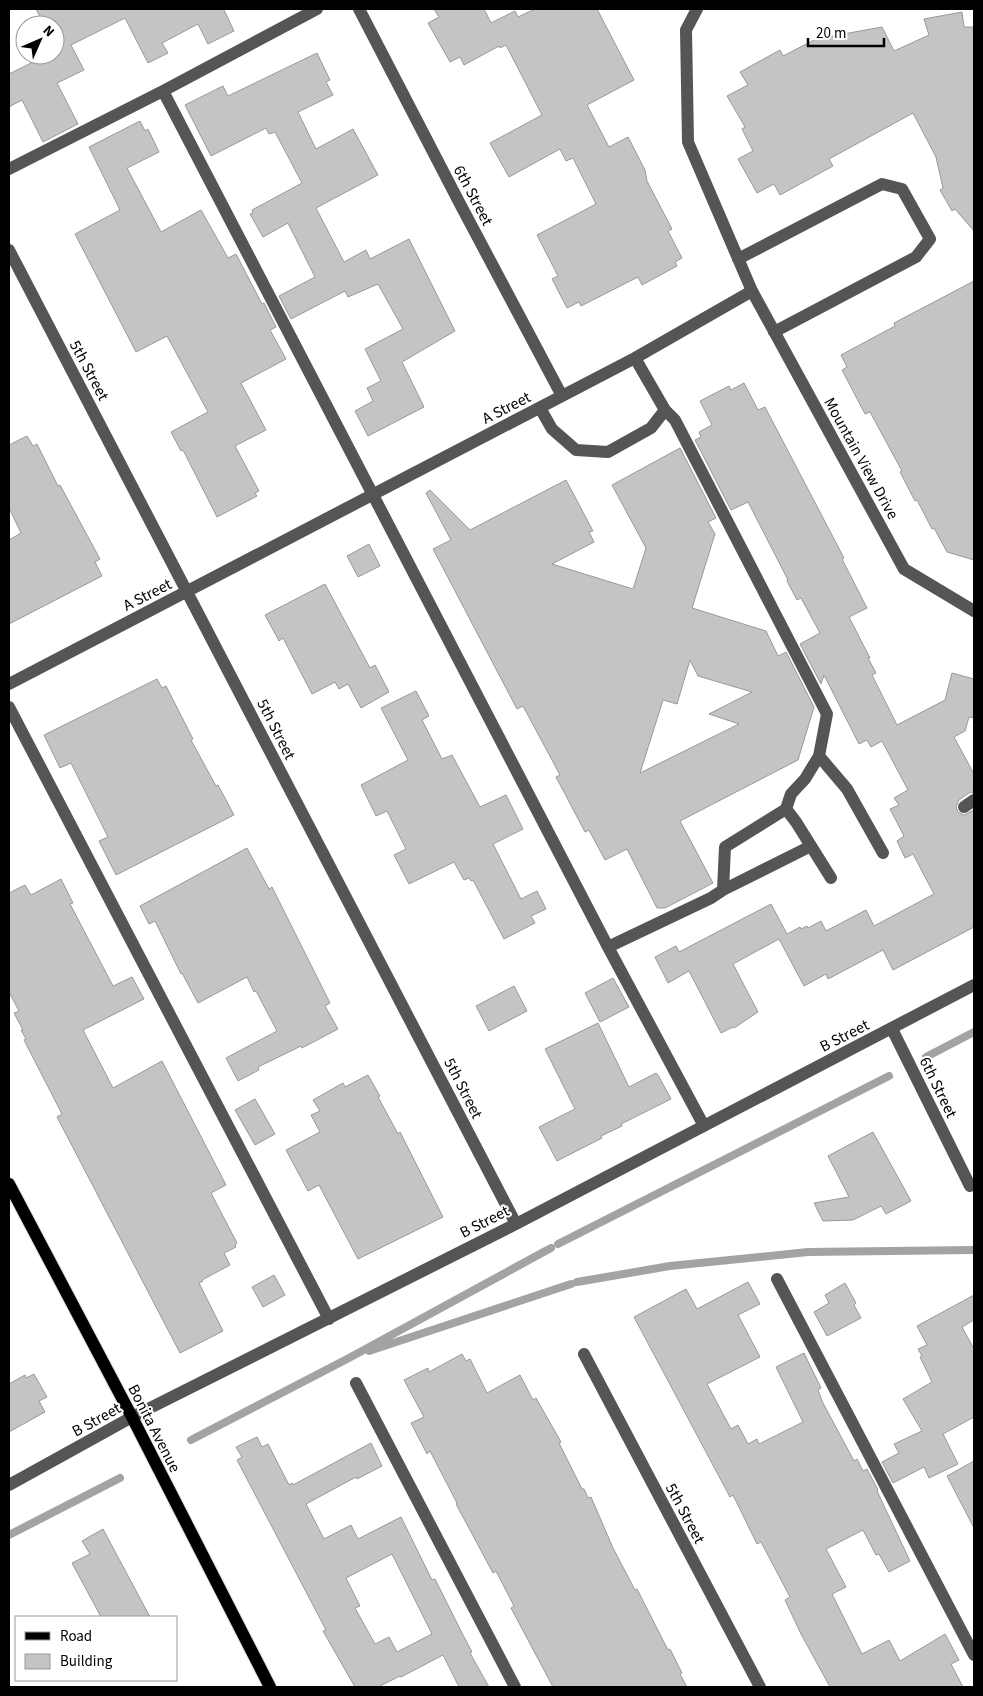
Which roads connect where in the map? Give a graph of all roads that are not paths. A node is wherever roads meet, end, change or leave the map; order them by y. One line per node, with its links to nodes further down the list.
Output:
1 (318, 9): 4 (street)
2 (359, 9): 11 (street, 6th Street)
3 (697, 9): 7 (street)
4 (163, 91): 5 (street); 14 (street)
5 (9, 169)
6 (9, 250): 15 (street, 5th Street)
7 (738, 259): 8 (street); 9 (street)
8 (752, 291): 9 (street, Mountain View Drive); 10 (street, A Street)
9 (774, 332): 16 (street, Mountain View Drive)
10 (635, 358): 11 (street, A Street); 13 (street)
11 (562, 396): 12 (street, A Street)
12 (540, 408): 13 (street); 14 (street, A Street)
13 (665, 410): 19 (street)
14 (373, 494): 15 (street, A Street); 25 (street)
15 (188, 591): 17 (street, A Street); 31 (street, 5th Street)
16 (974, 611)
17 (9, 684)
18 (9, 707): 33 (street)
19 (819, 756): 20 (street); 22 (street)
20 (786, 809): 21 (street); 24 (street)
21 (811, 846): 23 (street); 24 (street)
22 (883, 854)
23 (831, 878)
24 (723, 890): 25 (street)
25 (608, 947): 28 (street)
26 (974, 985): 27 (street, B Street)
27 (892, 1029): 28 (street, B Street); 30 (street, 6th Street)
28 (704, 1126): 31 (street, B Street)
29 (9, 1184): 36 (main road, Bonita Avenue)
30 (970, 1186)
31 (516, 1224): 33 (street, B Street)
32 (778, 1279): 38 (street)
33 (329, 1319): 36 (street, B Street)
34 (584, 1354): 41 (street, 5th Street)
35 (356, 1383): 40 (street)
36 (132, 1418): 37 (street, B Street); 39 (main road, Bonita Avenue)
37 (9, 1485)
38 (974, 1654)
39 (270, 1687)
40 (515, 1687)
41 (760, 1687)

